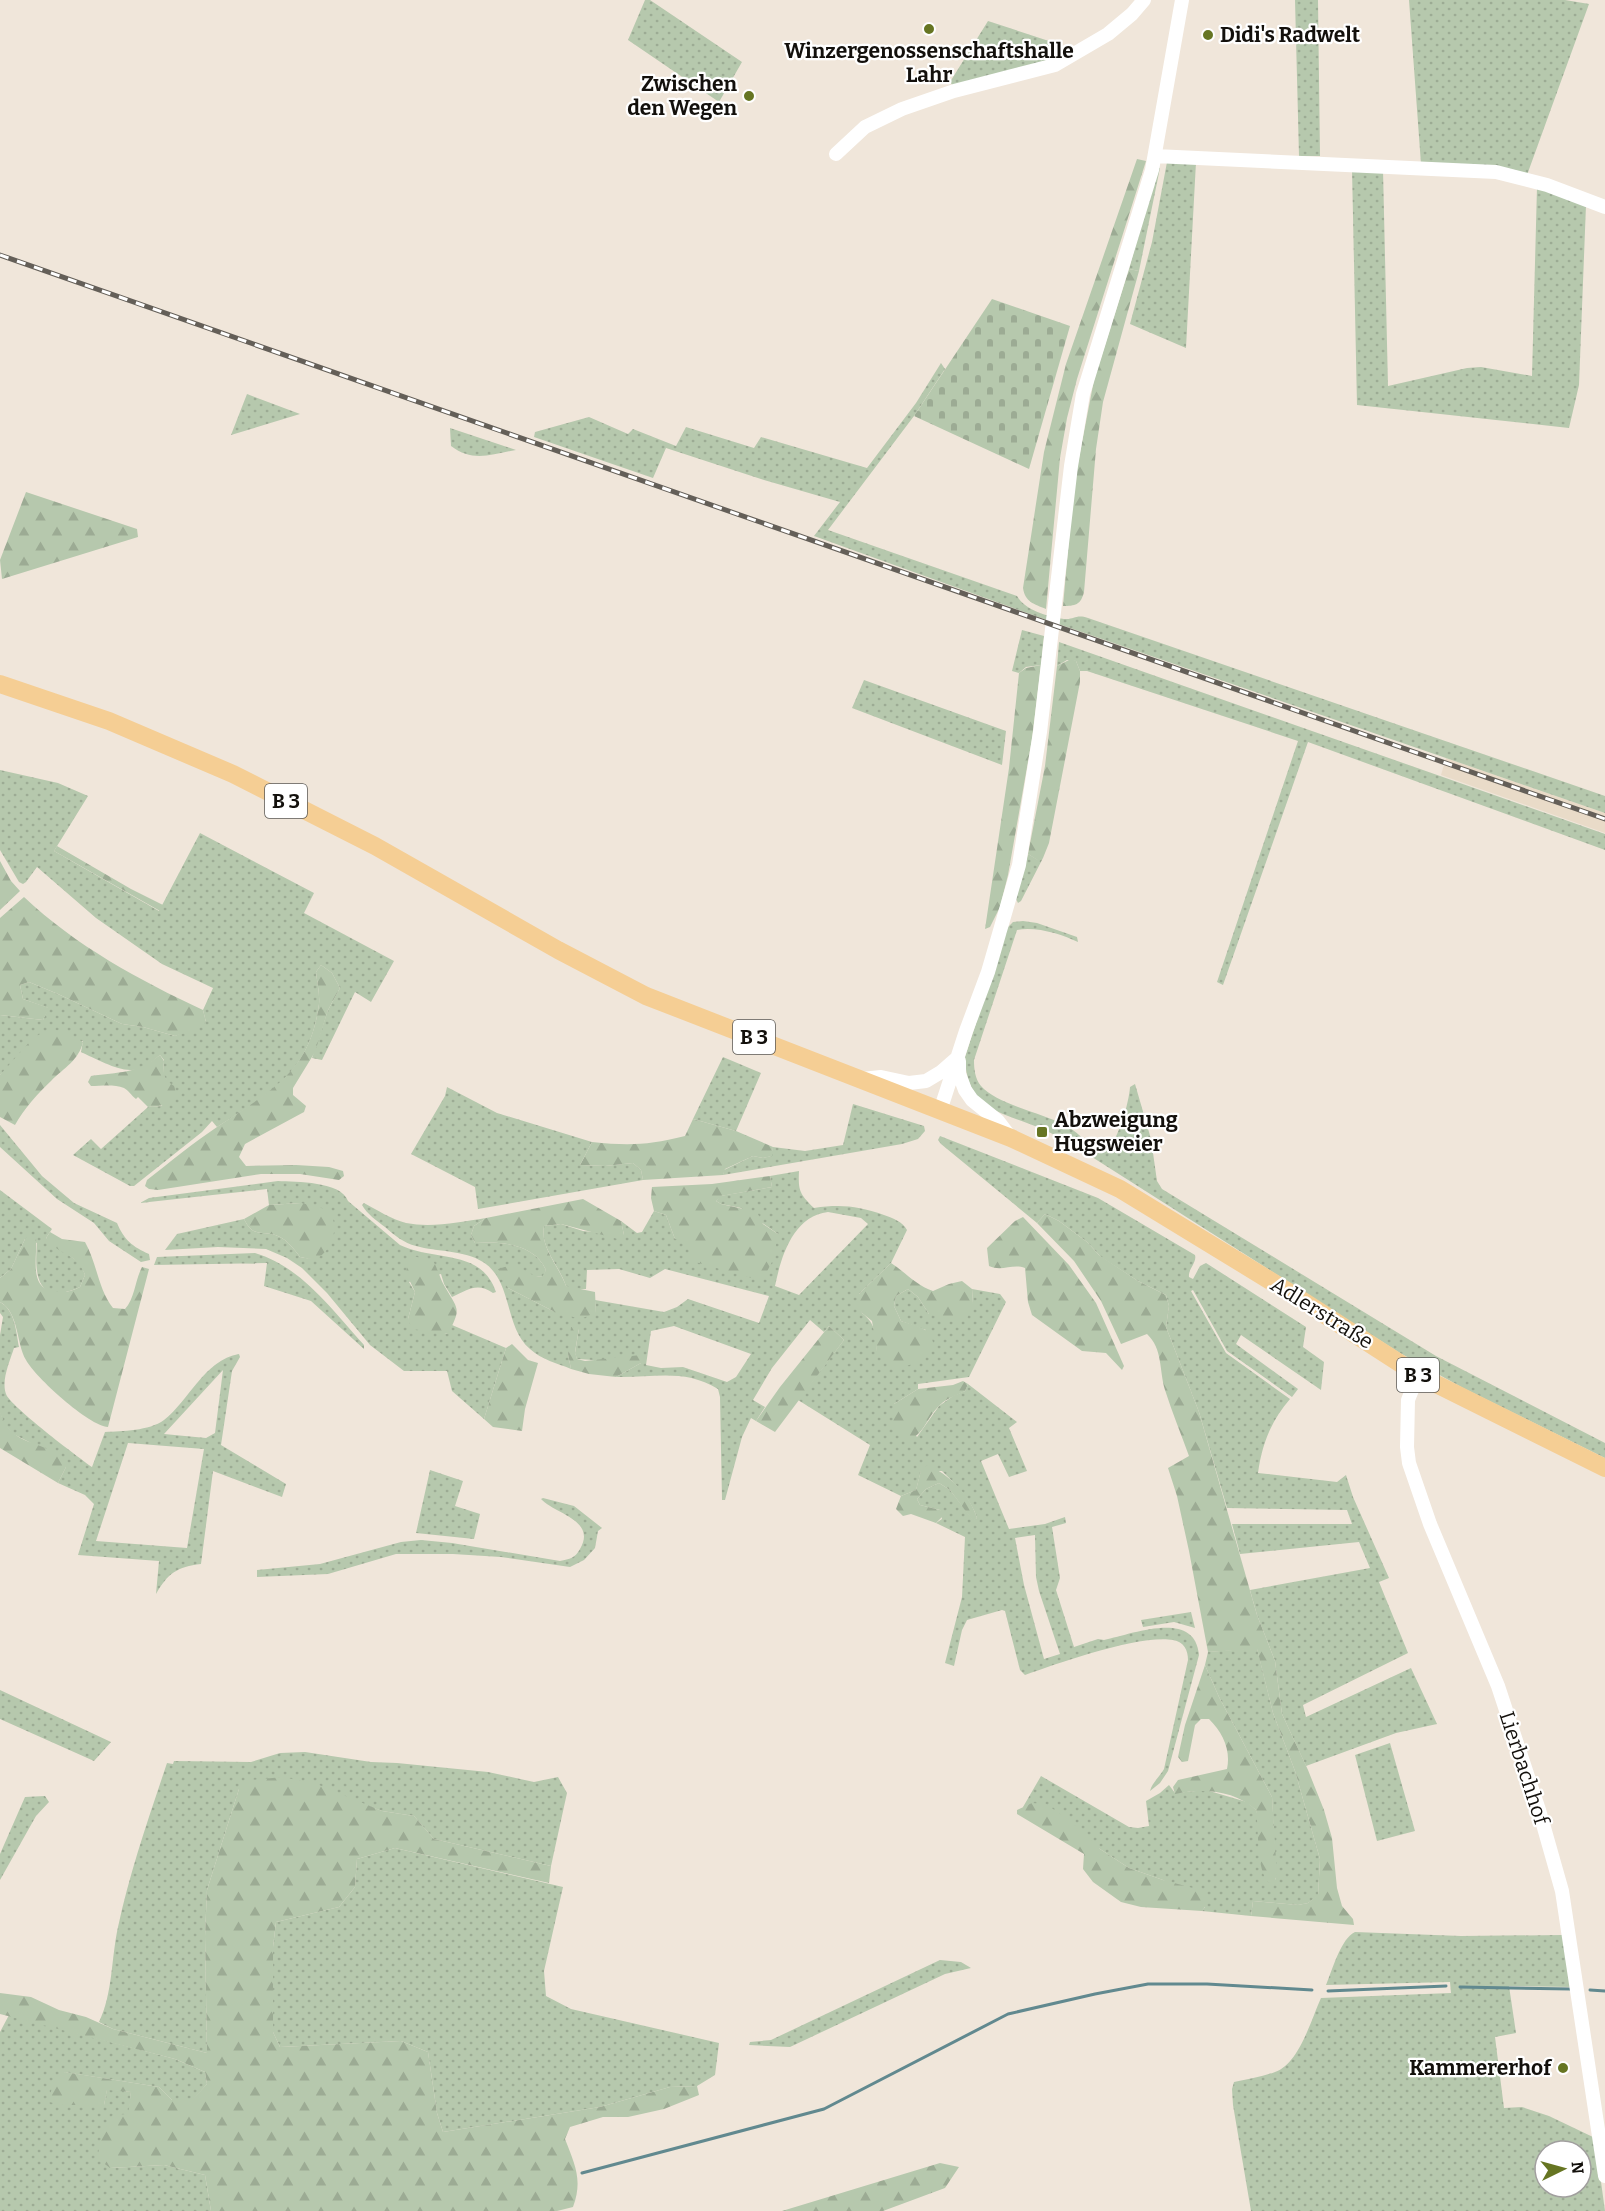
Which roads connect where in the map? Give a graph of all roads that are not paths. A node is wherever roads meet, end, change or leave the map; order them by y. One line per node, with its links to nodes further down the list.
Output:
1 (1144, 0): 3 (street)
2 (1182, 0): 4 (street)
3 (836, 154)
4 (1155, 156): 5 (street); 7 (street)
5 (1605, 207)
6 (0, 684): 8 (main road, B 3)
7 (958, 1056): 8 (street); 9 (street); 10 (street)
8 (861, 1079): 9 (main road, B 3)
9 (940, 1111): 10 (main road, B 3)
10 (1011, 1137): 11 (main road, Adlerstraße / B 3)
11 (1418, 1375): 12 (main road, Adlerstraße / B 3); 13 (street, Lierbachhof)
12 (1605, 1468)
13 (1605, 2176)

